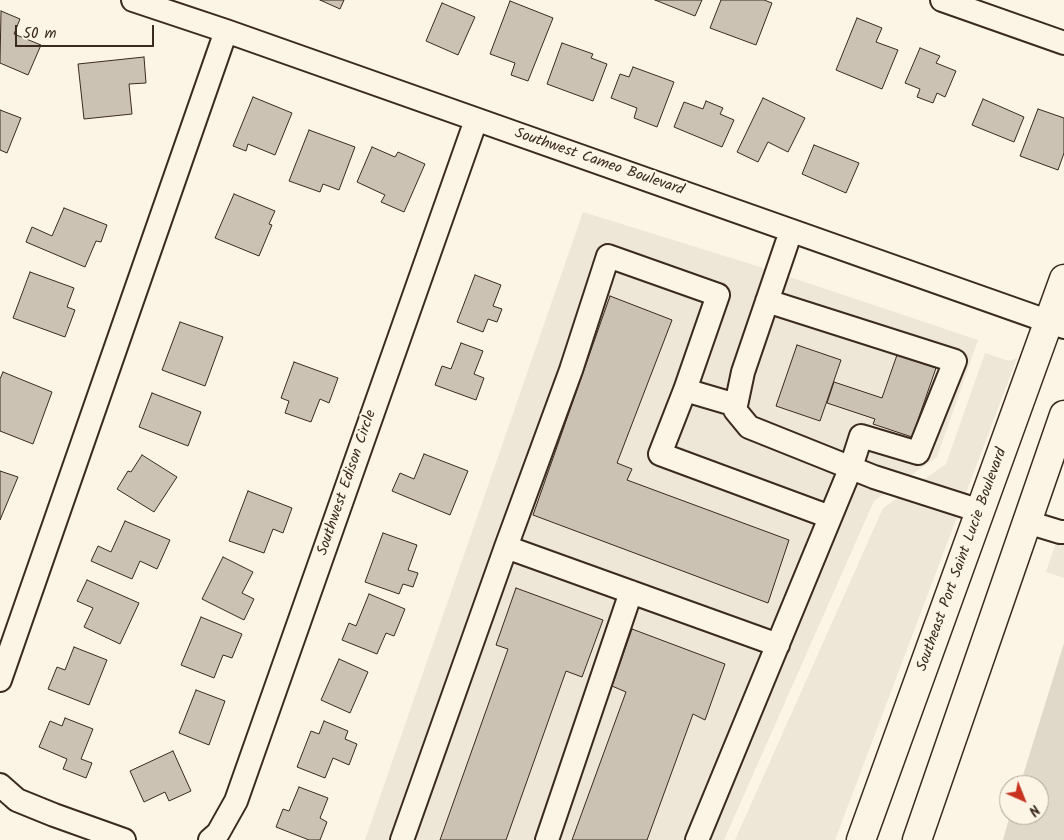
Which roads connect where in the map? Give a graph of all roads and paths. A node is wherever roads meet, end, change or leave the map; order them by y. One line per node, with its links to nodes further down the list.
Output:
1 (134, 0): 3 (street, Southwest Cameo Boulevard)
2 (942, 0): 4 (street)
3 (226, 31): 5 (street, Southwest Cameo Boulevard); 21 (street)
4 (1064, 43)
5 (476, 120): 6 (street, Southwest Cameo Boulevard); 24 (street, Southwest Edison Circle)
6 (791, 231): 8 (street); 9 (street, Southwest Cameo Boulevard)
7 (1064, 279): 9 (main road, Southeast Port Saint Lucie Boulevard)
8 (767, 301): 11 (street); 13 (street)
9 (1056, 324): 14 (main road, Southeast Port Saint Lucie Boulevard)
10 (685, 390): 11 (street); 15 (street); 18 (street)
11 (736, 405): 13 (street)
12 (1064, 414): 16 (main road)
13 (851, 467): 14 (street); 15 (street)
14 (980, 511): 28 (main road, Southeast Port Saint Lucie Boulevard)
15 (830, 517): 20 (street)
16 (1027, 522): 17 (street); 29 (main road)
17 (1064, 532)
18 (506, 547): 19 (street); 25 (street)
19 (632, 592): 20 (street); 26 (street)
20 (778, 645): 27 (street)
21 (0, 680)
22 (0, 785): 23 (street)
23 (124, 840)
24 (210, 840)
25 (402, 840)
26 (547, 840)
27 (697, 840)
28 (861, 840)
29 (917, 840)

